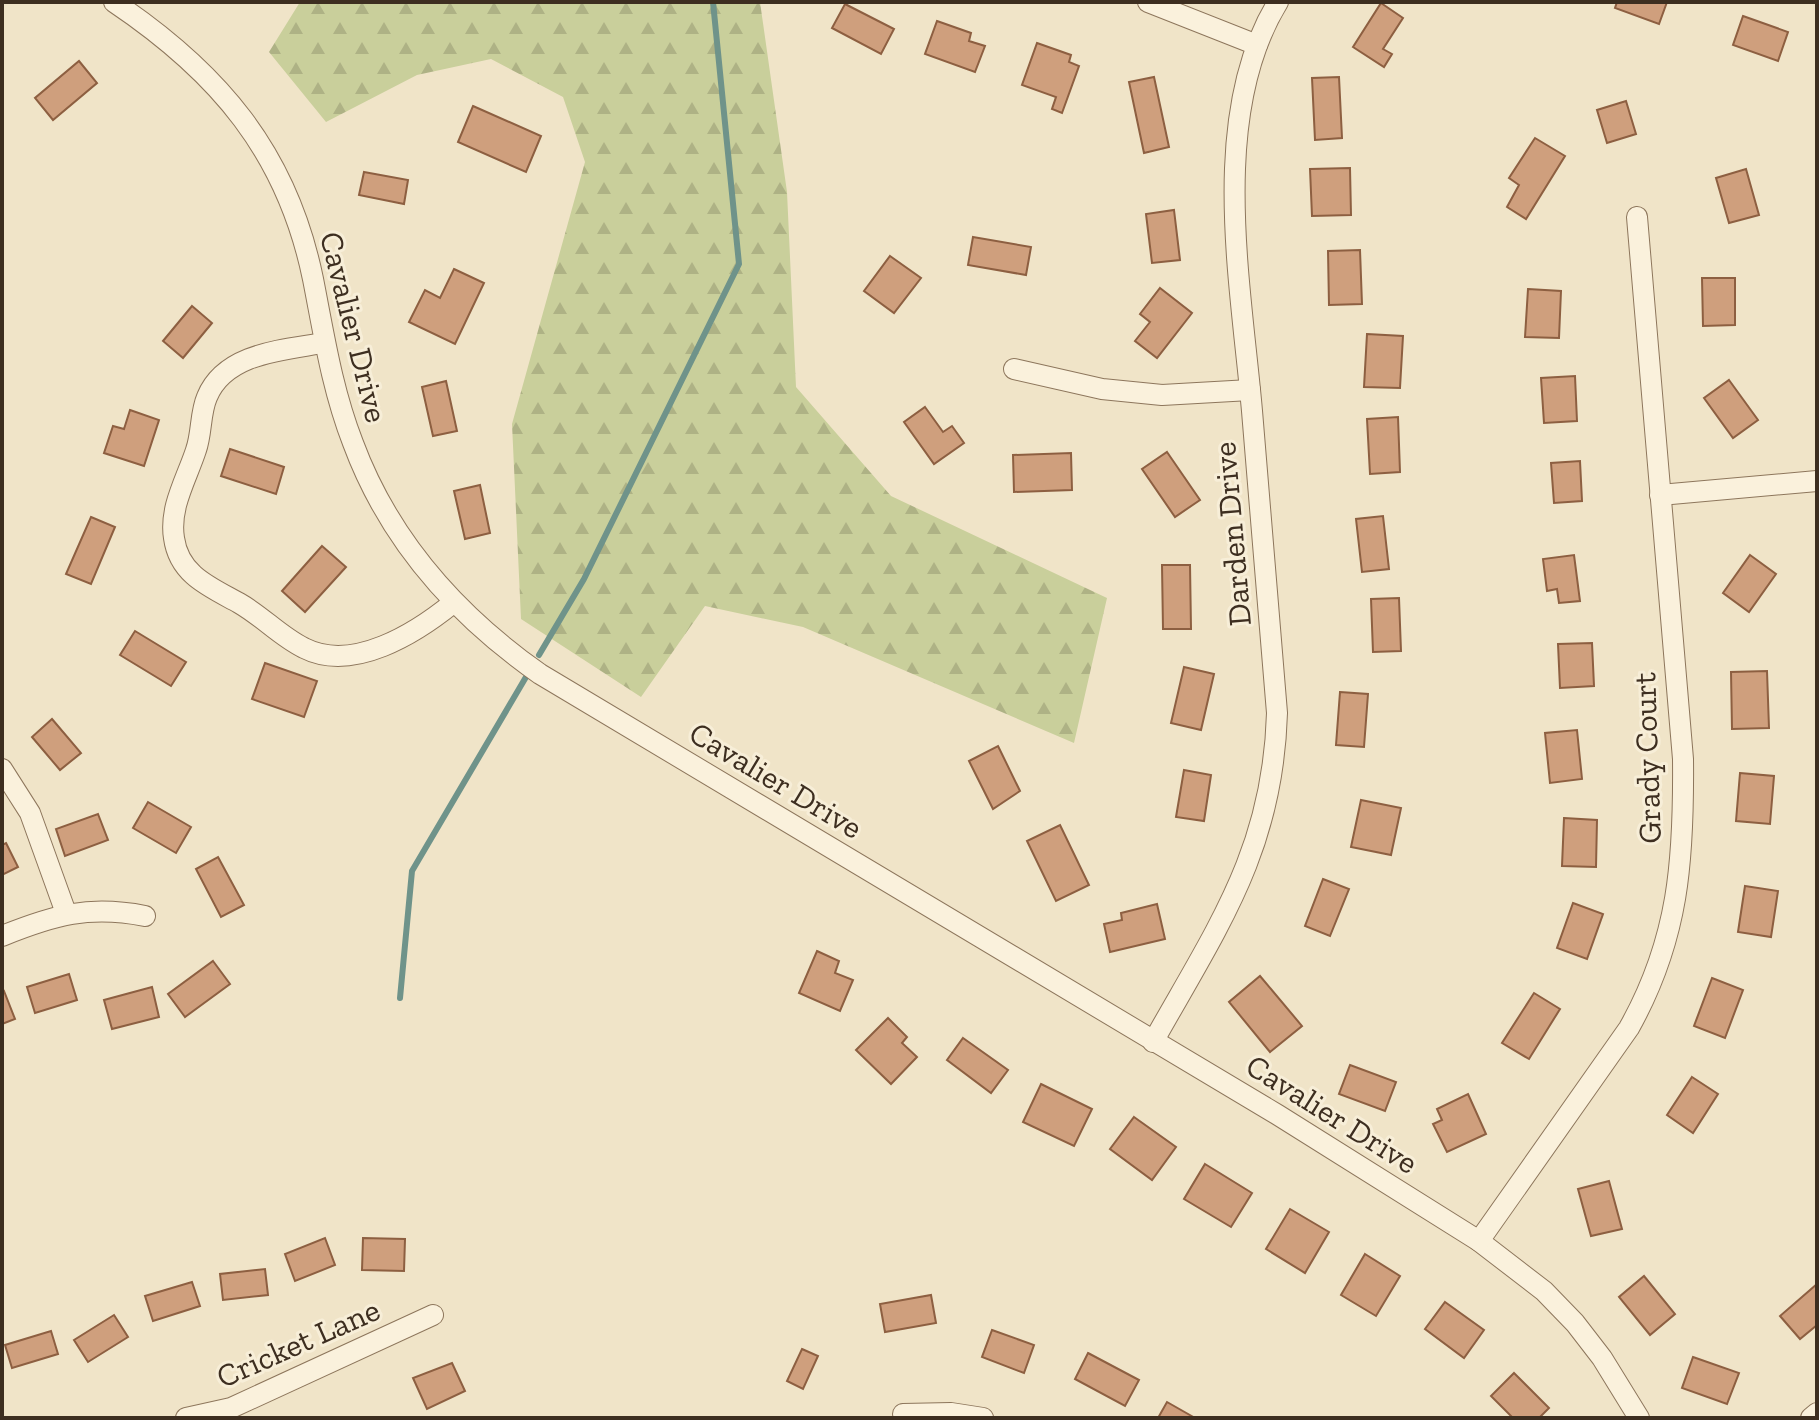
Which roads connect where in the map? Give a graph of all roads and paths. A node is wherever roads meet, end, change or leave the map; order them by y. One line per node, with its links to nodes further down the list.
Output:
1 (114, 2): 6 (street, Cavalier Drive)
2 (1148, 2): 4 (street)
3 (1278, 2): 4 (street, Darden Drive)
4 (1257, 45): 8 (street, Darden Drive)
5 (1637, 217): 10 (street, Grady Court)
6 (323, 343): 11 (street, Cavalier Drive); 11 (street)
7 (1014, 369): 8 (street)
8 (1250, 390): 16 (street, Darden Drive)
9 (1817, 481): 10 (street)
10 (1660, 495): 17 (street, Grady Court)
11 (453, 603): 16 (street, Cavalier Drive)
12 (2, 769): 13 (street)
13 (66, 913): 14 (street); 15 (street)
14 (145, 916)
15 (2, 936)
16 (1153, 1042): 17 (street, Cavalier Drive)
17 (1479, 1241): 23 (street, Cavalier Drive)
18 (433, 1315): 21 (street, Cricket Lane)
19 (1817, 1413): 24 (street)
20 (903, 1414): 22 (street)
21 (186, 1418)
22 (983, 1418)
23 (1639, 1418)
24 (1811, 1418)

